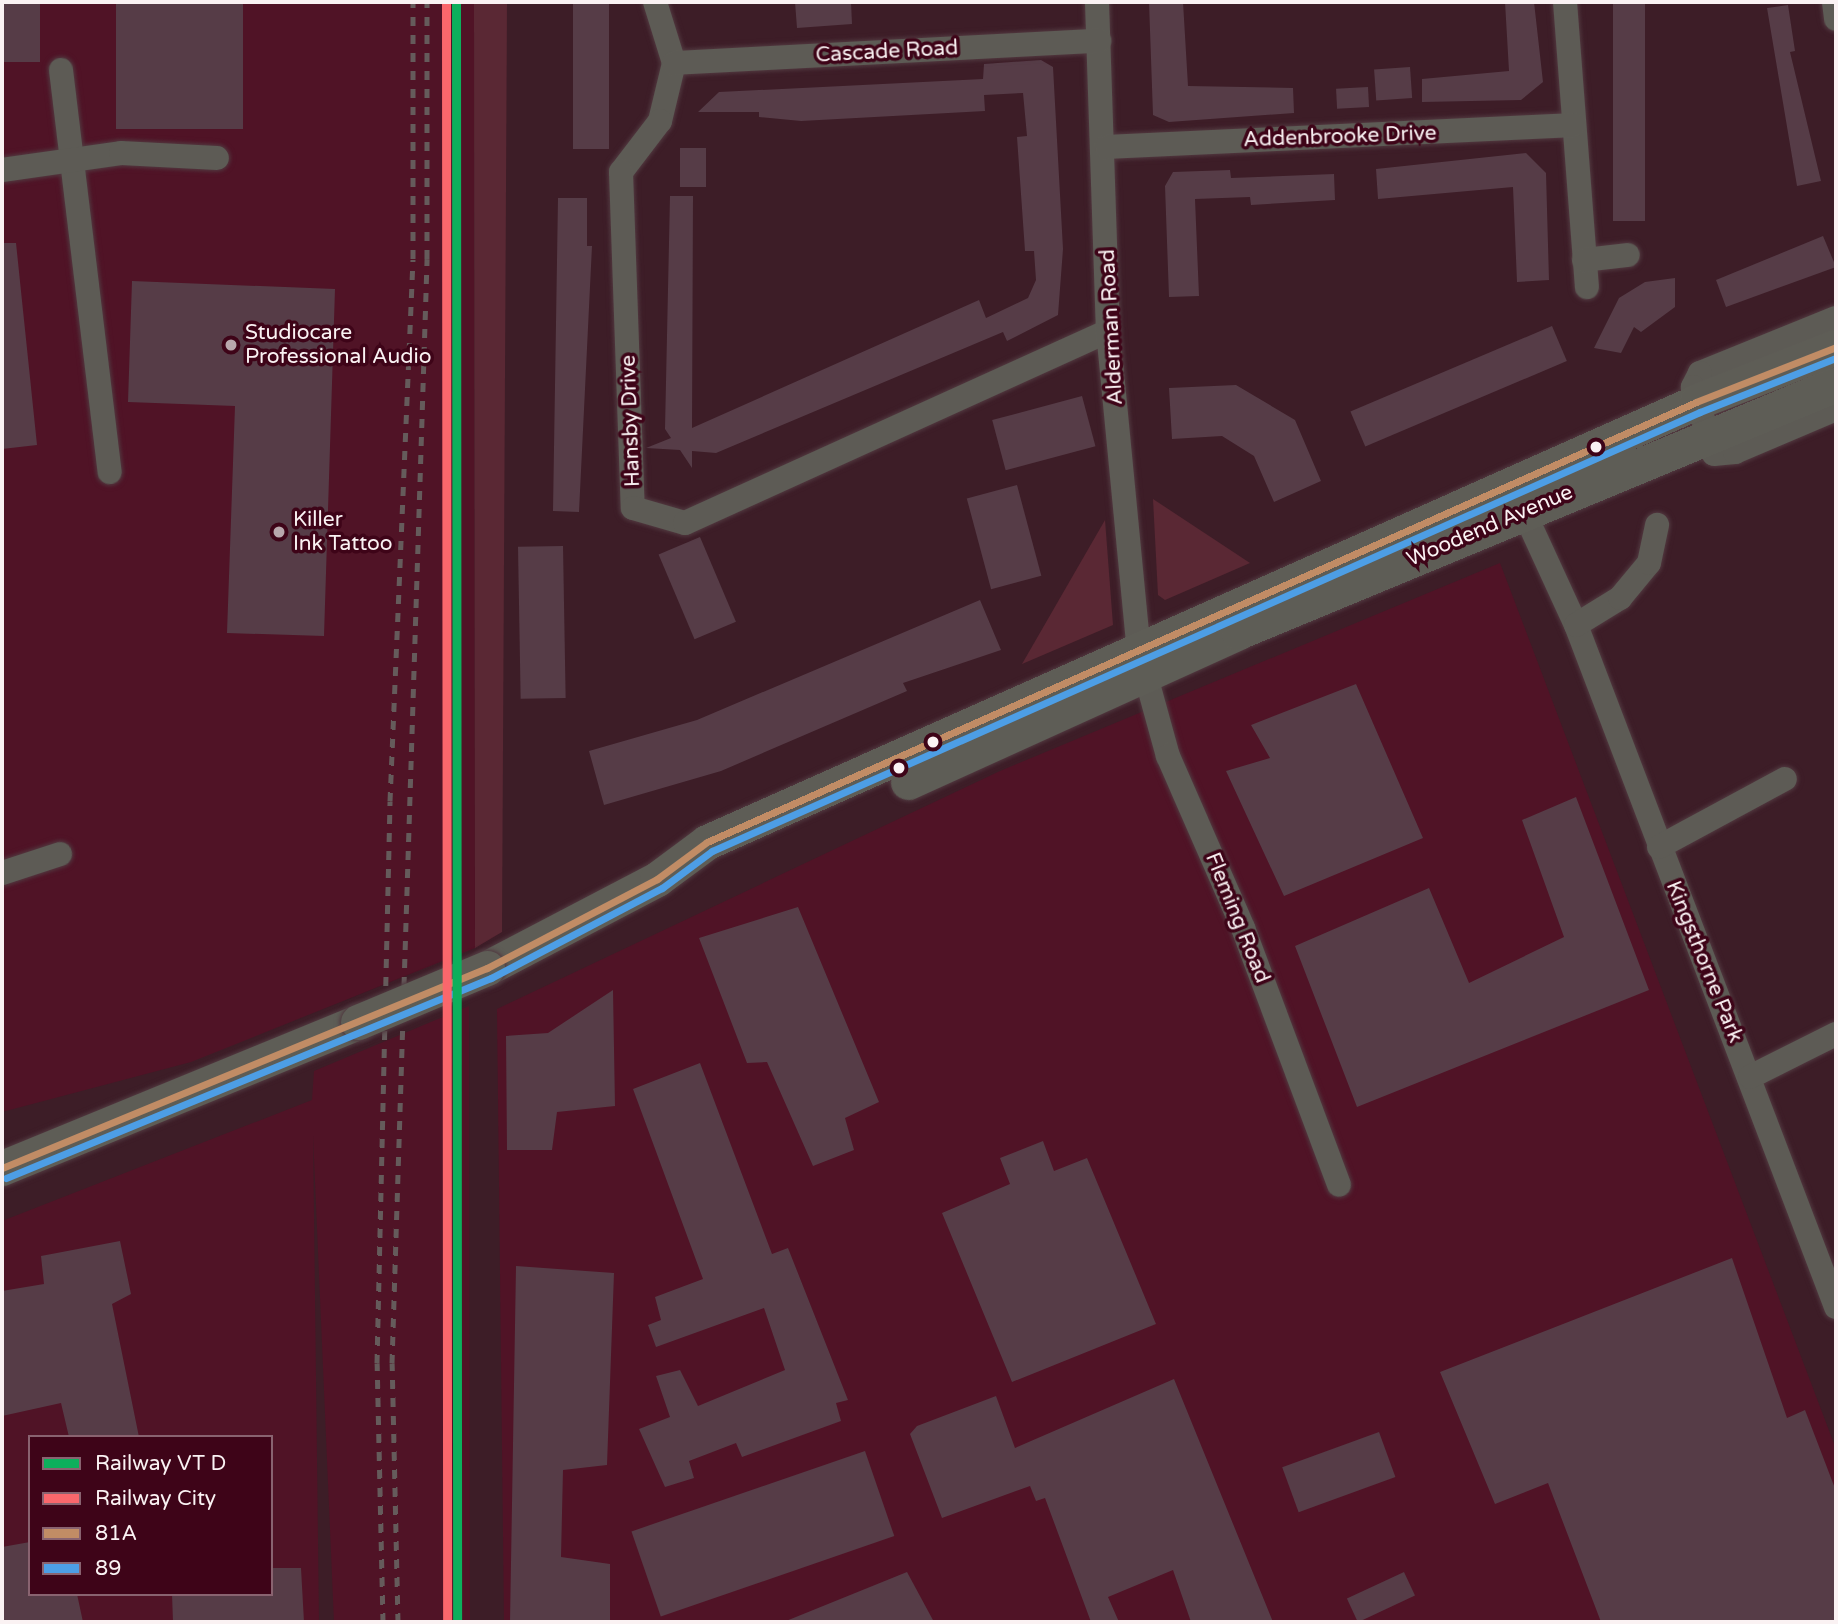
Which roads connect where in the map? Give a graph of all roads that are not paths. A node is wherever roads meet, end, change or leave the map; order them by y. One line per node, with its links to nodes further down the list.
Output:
1 (655, 2): 7 (street)
2 (1097, 2): 6 (street, Alderman Road)
3 (1565, 2): 9 (street)
4 (1834, 2): 5 (street)
5 (1836, 19)
6 (1099, 41): 7 (street, Cascade Road); 10 (street, Alderman Road)
7 (674, 64): 18 (street, Hansby Drive)
8 (61, 70): 12 (street)
9 (1573, 125): 10 (street, Addenbrooke Drive); 15 (street)
10 (1107, 147): 18 (street, Alderman Road)
11 (217, 158): 12 (street)
12 (72, 162): 13 (street); 23 (street)
13 (2, 170)
14 (1628, 255): 15 (street)
15 (1584, 260): 16 (street)
16 (1587, 286)
17 (1836, 318): 22 (street)
18 (1108, 331): 27 (street, Alderman Road)
19 (1836, 347): 22 (street, Woodend Avenue)
20 (1836, 384): 22 (street, Woodend Avenue)
21 (1836, 410): 22 (street)
22 (1700, 418): 24 (street, Woodend Avenue)
23 (110, 472)
24 (1518, 499): 26 (street, Kingsthorne Park); 27 (street, Woodend Avenue)
25 (1657, 525): 26 (street)
26 (1576, 625): 29 (street, Kingsthorne Park)
27 (1142, 663): 34 (street, Woodend Avenue, bridge); 35 (street, Fleming Road)
28 (1785, 779): 29 (street)
29 (1659, 847): 33 (street, Kingsthorne Park)
30 (60, 854): 31 (street)
31 (2, 873)
32 (1836, 1034): 33 (street)
33 (1750, 1077): 36 (street, Kingsthorne Park)
34 (2, 1168)
35 (1339, 1185)
36 (1830, 1274): 37 (street, Kingsthorne Park)
37 (1836, 1307)

